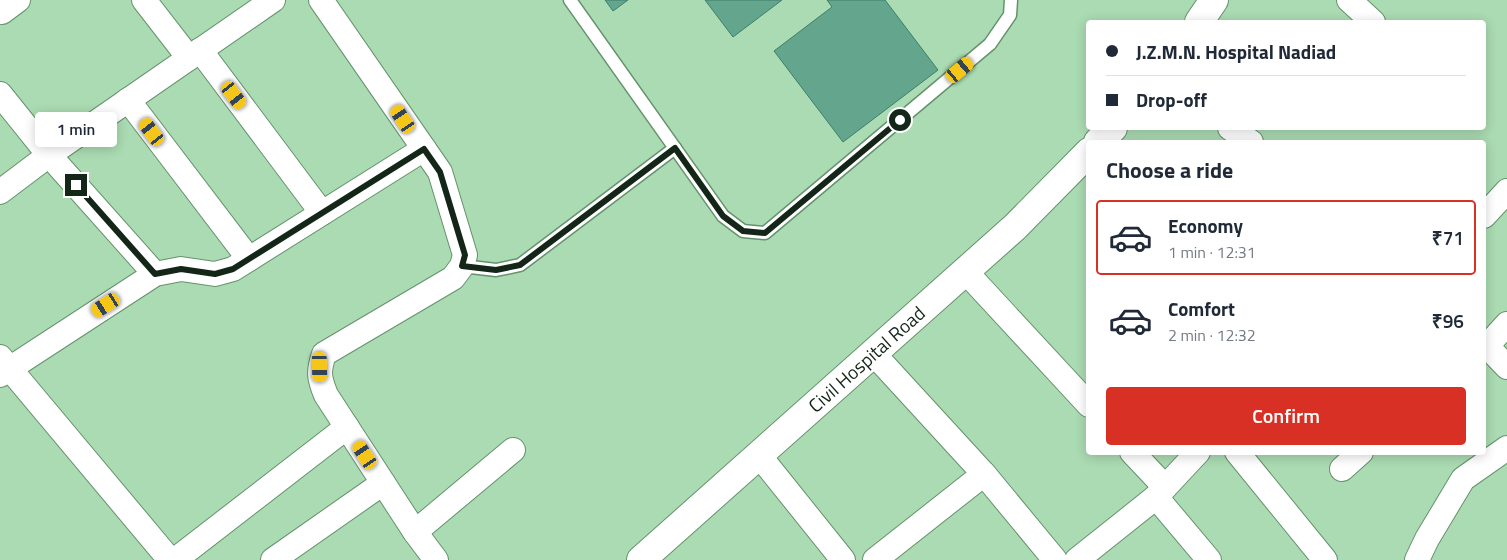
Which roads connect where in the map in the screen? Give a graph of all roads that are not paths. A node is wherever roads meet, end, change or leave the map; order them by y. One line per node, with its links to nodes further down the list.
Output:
1 (144, 0): 10 (street)
2 (273, 0): 10 (street)
3 (321, 0): 18 (street)
4 (570, 0): 17 (lane)
5 (1011, 0): 17 (lane)
6 (1214, 0): 8 (street)
7 (1349, 0): 9 (street)
8 (1200, 20)
9 (1371, 20)
10 (195, 54): 12 (street); 23 (street)
11 (0, 94): 19 (street)
12 (128, 100): 19 (street); 25 (street)
13 (1111, 130): 15 (street)
14 (1233, 130): 16 (street)
15 (1100, 140)
16 (1248, 140)
17 (675, 148): 26 (lane)
18 (424, 149): 23 (street); 26 (street)
19 (49, 155): 22 (street); 28 (street)
20 (1086, 155): 27 (street, Civil Hospital Road)
21 (1507, 191): 24 (street)
22 (0, 192)
23 (322, 213): 25 (street)
24 (1486, 214)
25 (249, 259): 28 (street)
26 (462, 266): 36 (street)
27 (965, 271): 32 (street, Civil Hospital Road); 35 (street)
28 (155, 274): 33 (street)
29 (1507, 324): 30 (street)
30 (1486, 345)
31 (1486, 347): 34 (street)
32 (873, 353): 39 (street, Civil Hospital Road); 45 (street)
33 (3, 366): 49 (street)
34 (1507, 367)
35 (1086, 402)
36 (347, 427): 46 (street); 50 (street)
37 (1507, 448): 60 (street)
38 (513, 450): 48 (street)
39 (758, 454): 53 (street, Civil Hospital Road); 54 (street)
40 (1134, 455): 47 (street)
41 (1195, 455): 47 (street)
42 (1239, 455): 59 (street)
43 (1358, 455): 44 (street)
44 (1342, 469)
45 (984, 474): 55 (street); 56 (street)
46 (384, 483): 48 (street); 51 (street)
47 (1161, 492): 57 (street); 58 (street)
48 (415, 532): 52 (street)
49 (170, 560)
50 (175, 560)
51 (273, 560)
52 (436, 560)
53 (641, 560)
54 (843, 560)
55 (875, 560)
56 (1055, 560)
57 (1077, 560)
58 (1209, 560)
59 (1325, 560)
60 (1417, 560)

